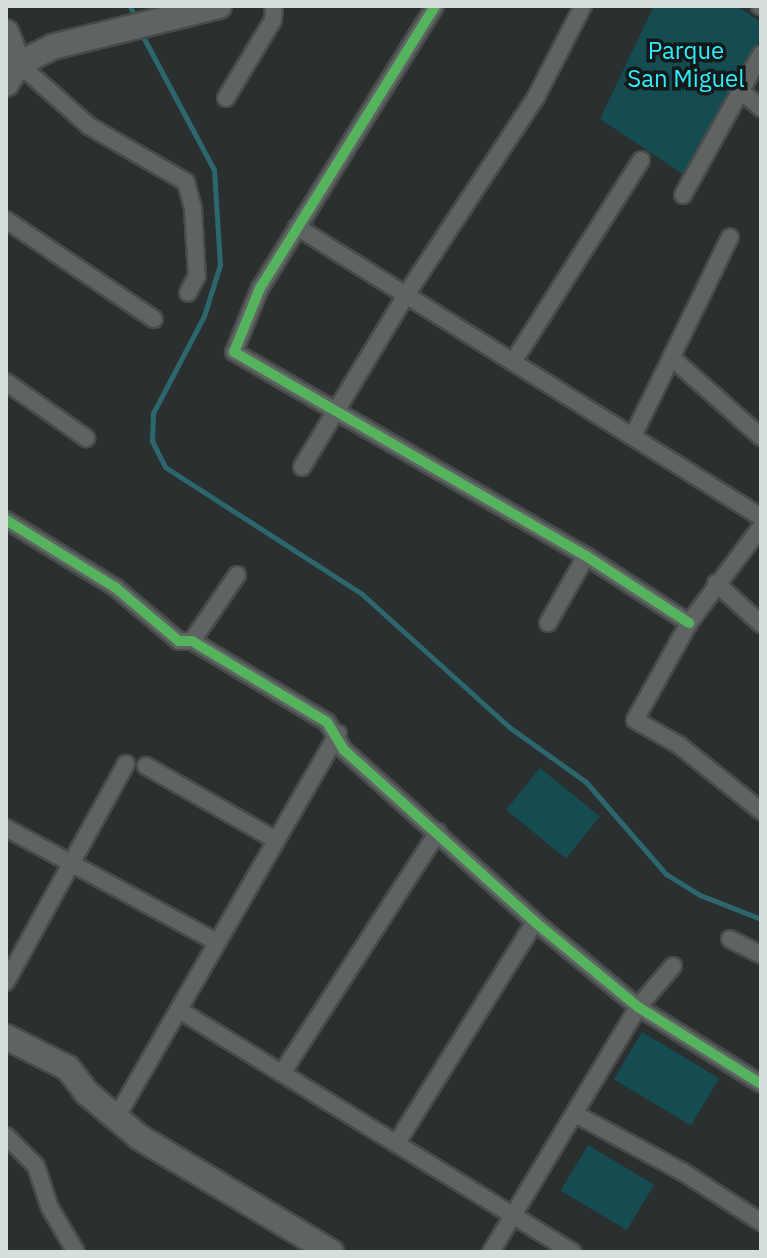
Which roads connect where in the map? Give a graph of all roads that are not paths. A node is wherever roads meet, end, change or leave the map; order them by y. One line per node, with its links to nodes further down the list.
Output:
1 (274, 6): 10 (street)
2 (435, 6): 15 (street)
3 (583, 6): 18 (street)
4 (217, 7): 7 (street)
5 (6, 32): 7 (street)
6 (761, 54): 9 (street)
7 (19, 64): 8 (street); 17 (street)
8 (6, 84)
9 (742, 92): 11 (street); 13 (street)
10 (226, 98)
11 (761, 108)
12 (641, 160): 21 (street)
13 (683, 195)
14 (6, 220): 19 (street)
15 (297, 227): 18 (street); 23 (street)
16 (730, 237): 20 (street)
17 (188, 293)
18 (406, 295): 21 (street); 23 (street)
19 (154, 319)
20 (672, 358): 24 (street); 25 (street)
21 (513, 362): 24 (street)
22 (6, 382): 26 (street)
23 (335, 412): 27 (street); 31 (street)
24 (633, 436): 28 (street)
25 (761, 437)
26 (86, 438)
27 (302, 467)
28 (761, 517)
29 (6, 520): 37 (street)
30 (761, 527): 33 (street)
31 (586, 556): 34 (street); 35 (street)
32 (237, 575): 37 (street)
33 (716, 583): 35 (street); 36 (street)
34 (548, 623)
35 (689, 623): 41 (street)
36 (761, 624)
37 (192, 641): 38 (street)
38 (338, 733): 43 (street); 44 (street)
39 (126, 764): 45 (street)
40 (146, 766): 44 (street)
41 (761, 811)
42 (6, 828): 45 (street)
43 (438, 832): 46 (street); 55 (street)
44 (274, 839): 48 (street)
45 (71, 863): 48 (street); 51 (street)
46 (535, 922): 52 (street); 60 (street)
47 (730, 939): 49 (street)
48 (215, 941): 53 (street)
49 (761, 955)
50 (673, 966): 52 (street)
51 (6, 982)
52 (638, 1007): 56 (street); 57 (street)
53 (179, 1010): 55 (street); 58 (street)
54 (6, 1037): 58 (street)
55 (282, 1073): 60 (street)
56 (761, 1084)
57 (577, 1115): 61 (street); 62 (street)
58 (116, 1118): 64 (street)
59 (6, 1136): 63 (street)
60 (398, 1141): 61 (street)
61 (514, 1215): 65 (street); 66 (street)
62 (761, 1222)
63 (76, 1252)
64 (331, 1252)
65 (491, 1252)
66 (573, 1252)

